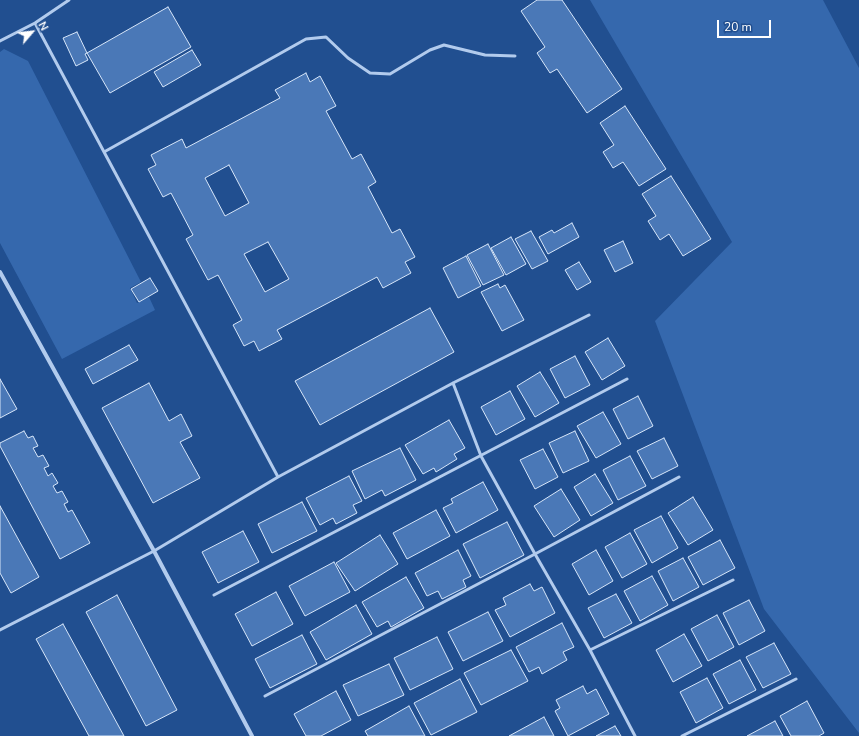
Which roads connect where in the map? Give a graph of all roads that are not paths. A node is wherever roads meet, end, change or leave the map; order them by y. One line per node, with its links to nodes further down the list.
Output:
1 (69, 0): 2 (lane)
2 (35, 24): 3 (lane); 5 (lane)
3 (0, 42)
4 (515, 56): 5 (lane)
5 (104, 152): 11 (lane)
6 (0, 272): 13 (street)
7 (589, 315): 9 (lane)
8 (627, 379): 10 (lane)
9 (453, 383): 10 (lane); 11 (lane)
10 (481, 456): 14 (lane); 16 (lane)
11 (278, 477): 13 (lane)
12 (679, 477): 14 (lane)
13 (154, 551): 17 (lane); 21 (street)
14 (535, 554): 18 (lane); 20 (lane)
15 (733, 580): 18 (lane)
16 (214, 595)
17 (0, 630)
18 (590, 650): 22 (lane)
19 (796, 679): 23 (lane)
20 (265, 696)
21 (252, 736)
22 (635, 736)
23 (682, 736)

